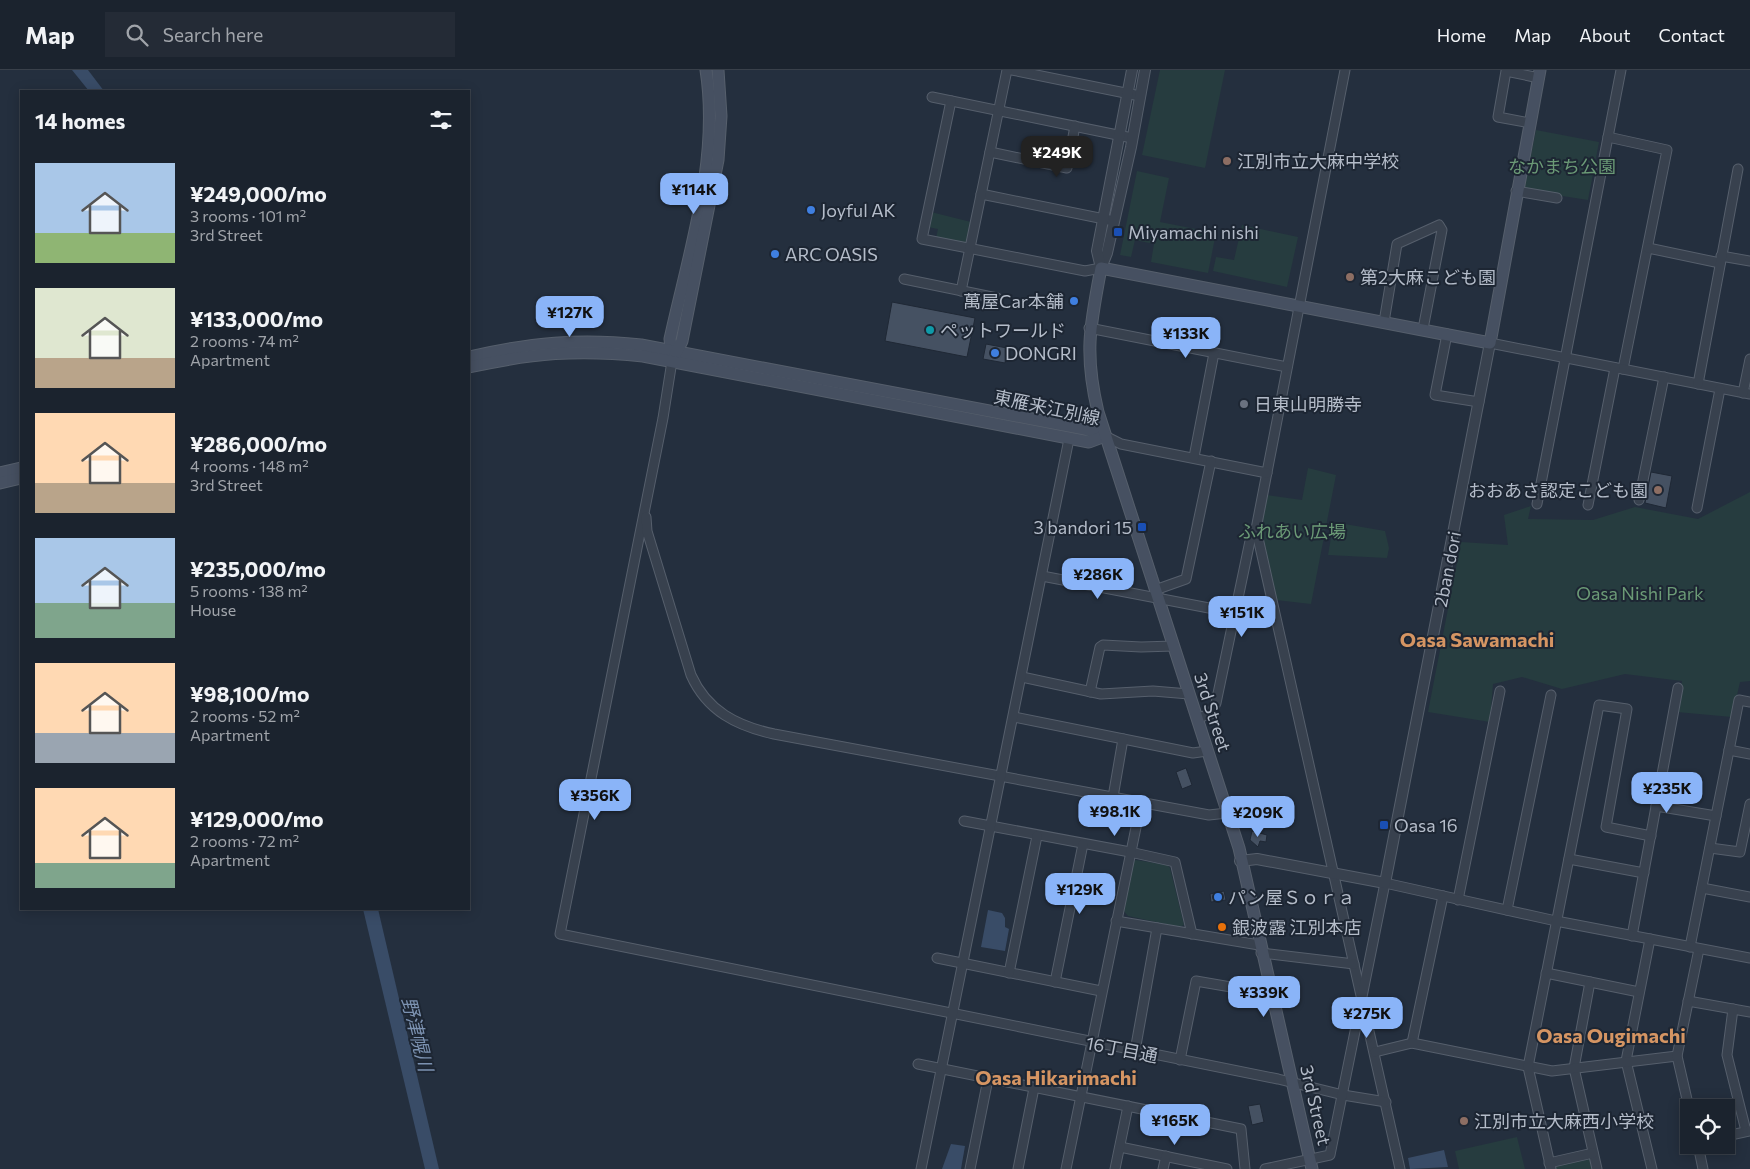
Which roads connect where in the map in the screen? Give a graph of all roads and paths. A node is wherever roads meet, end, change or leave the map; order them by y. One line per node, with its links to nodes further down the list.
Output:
1 (706, 70): 41 (main road)
2 (718, 70): 41 (main road)
3 (1007, 70): 14 (street)
4 (1012, 70): 10 (street)
5 (1132, 70): 10 (street, 3rd Street)
6 (1144, 70): 11 (street, 3rd Street)
7 (1345, 70): 35 (street)
8 (1621, 70): 18 (street)
9 (1539, 74): 15 (main road); 15 (street)
10 (1128, 93): 11 (street); 17 (street, 3rd Street)
11 (1140, 96): 19 (street, 3rd Street)
12 (932, 97): 13 (street)
13 (951, 101): 14 (street); 28 (street)
14 (999, 111): 16 (street); 20 (street)
15 (1530, 123): 22 (main road)
16 (1075, 126): 17 (street); 20 (street)
17 (1120, 136): 19 (street); 25 (street, 3rd Street)
18 (1608, 137): 27 (street); 44 (street)
19 (1132, 138): 26 (street, 3rd Street)
20 (990, 152): 23 (street)
21 (1738, 169): 29 (street)
22 (1516, 191): 24 (street); 40 (main road)
23 (982, 194): 25 (street); 28 (street)
24 (1556, 198)
25 (1103, 218): 26 (street); 31 (street, 3rd Street)
26 (1114, 221): 31 (street, 3rd Street)
27 (1648, 248): 29 (street); 48 (street)
28 (970, 249): 31 (street); 33 (street)
29 (1720, 259): 30 (street); 50 (street)
30 (1750, 261)
31 (1101, 268): 35 (main road); 37 (main road, 3rd Street)
32 (904, 279): 33 (street)
33 (961, 291): 34 (street)
34 (997, 298)
35 (1300, 305): 36 (main road); 47 (street)
36 (1384, 322): 38 (main road); 38 (street)
37 (1089, 328): 42 (street); 54 (main road, 3rd Street)
38 (1423, 329): 39 (main road)
39 (1447, 334): 40 (main road); 53 (street)
40 (1490, 343): 44 (street); 53 (street, 2ban dori)
41 (674, 353): 43 (main road, 東雁来江別線); 46 (main road, 東雁来江別線); 54 (main road, 東雁来江別線); 55 (main road, 東雁来江別線); 64 (street)
42 (1214, 353): 47 (street); 56 (street)
43 (470, 357)
44 (1566, 358): 48 (street); 65 (street)
45 (1750, 358): 52 (street)
46 (470, 367)
47 (1287, 367): 60 (street)
48 (1619, 368): 49 (street); 66 (street)
49 (1664, 377): 50 (street); 63 (street)
50 (1698, 384): 51 (street)
51 (1720, 389): 52 (street); 67 (street)
52 (1746, 394)
53 (1479, 402): 104 (street, 2ban dori)
54 (1104, 436): 55 (main road, 東雁来江別線); 56 (street); 70 (main road, 3rd Street)
55 (1069, 438): 69 (street)
56 (1194, 457): 57 (street)
57 (1211, 462): 60 (street); 70 (street)
58 (20, 468): 59 (main road)
59 (0, 473)
60 (1267, 473): 68 (street)
61 (20, 478): 62 (main road)
62 (0, 483)
63 (1639, 500)
64 (646, 503): 86 (street); 133 (street, 16丁目通)
65 (1537, 504)
66 (1588, 505)
67 (1697, 508)
68 (1256, 529): 71 (street); 102 (street)
69 (1042, 576): 70 (street); 73 (street)
70 (1157, 595): 71 (street); 72 (main road, 3rd Street)
71 (1234, 613): 81 (street)
72 (1174, 646): 76 (street); 77 (main road, 3rd Street)
73 (1022, 677): 76 (street); 80 (street)
74 (1678, 688): 90 (street)
75 (1500, 691): 108 (street)
76 (1090, 692): 77 (street)
77 (1189, 694): 81 (main road, 3rd Street)
78 (1551, 695): 109 (street)
79 (1750, 702): 83 (street)
80 (1014, 718): 82 (street); 86 (street)
81 (1197, 718): 84 (main road, 3rd Street)
82 (1123, 739): 84 (street); 87 (street)
83 (1729, 750): 85 (street); 92 (street)
84 (1207, 751): 91 (main road, 3rd Street)
85 (1750, 754)
86 (999, 776): 87 (street); 94 (street)
87 (1113, 797): 88 (street)
88 (1141, 803): 91 (street); 99 (street)
89 (1750, 804): 98 (street)
90 (1656, 806): 92 (street); 96 (street)
91 (1228, 813): 101 (main road, 3rd Street)
92 (1716, 816): 98 (street)
93 (964, 822): 94 (street)
94 (990, 827): 95 (street); 120 (street)
95 (1037, 836): 97 (street); 122 (street)
96 (1651, 836): 100 (street); 103 (street)
97 (1083, 844): 99 (street); 124 (street)
98 (1710, 848): 105 (street)
99 (1130, 852): 110 (street); 113 (street)
100 (1569, 859): 103 (street); 111 (street)
101 (1240, 861): 102 (street); 117 (main road, 3rd Street)
102 (1332, 872): 104 (street); 121 (street)
103 (1644, 873): 114 (street)
104 (1386, 883): 106 (street); 129 (street)
105 (1702, 888): 107 (street); 116 (street)
106 (1443, 896): 108 (street); 135 (street)
107 (1750, 897)
108 (1458, 900): 109 (street)
109 (1507, 910): 111 (street)
110 (1116, 921): 112 (street); 126 (street)
111 (1556, 921): 114 (street); 123 (street)
112 (1157, 928): 113 (street); 136 (street)
113 (1192, 934): 117 (street)
114 (1632, 936): 115 (street)
115 (1650, 939): 116 (street); 127 (street)
116 (1695, 948): 119 (street); 130 (street)
117 (1260, 949): 121 (street); 128 (main road, 3rd Street)
118 (937, 958): 120 (street)
119 (1750, 958)
120 (962, 964): 122 (street); 133 (street)
121 (1354, 964): 129 (street)
122 (1009, 973): 124 (street)
123 (1546, 973): 125 (street); 142 (street)
124 (1054, 982): 126 (street)
125 (1590, 982): 127 (street); 143 (street)
126 (1101, 991): 134 (street)
127 (1640, 992): 140 (street)
128 (1272, 994): 139 (street); 146 (main road, 3rd Street)
129 (1363, 998): 137 (street); 148 (street)
130 (1688, 1001): 131 (street); 138 (street)
131 (1732, 1009): 132 (street); 153 (street)
132 (1750, 1012)
133 (952, 1014): 134 (street, 16丁目通); 144 (street)
134 (1090, 1043): 136 (street, 16丁目通); 149 (street)
135 (1412, 1043): 137 (street); 142 (street)
136 (1135, 1051): 139 (street, 16丁目通)
137 (1375, 1052): 151 (street)
138 (1677, 1056): 140 (street); 150 (street)
139 (1180, 1060): 146 (street, 16丁目通)
140 (1626, 1060): 143 (street); 173 (street)
141 (918, 1064): 144 (street)
142 (1528, 1067): 143 (street); 160 (street)
143 (1574, 1068): 156 (street)
144 (941, 1069): 145 (street); 162 (street)
145 (988, 1078): 147 (street); 163 (street)
146 (1293, 1083): 148 (street, 16丁目通); 159 (main road, 3rd Street)
147 (1034, 1088): 149 (street); 164 (street)
148 (1344, 1095): 151 (street, 16丁目通); 159 (street)
149 (1080, 1097): 152 (street); 165 (street)
150 (1687, 1099)
151 (1386, 1102): 171 (street)
152 (1128, 1106): 155 (street); 169 (street)
153 (1748, 1131): 154 (street)
154 (1735, 1134)
155 (1120, 1147): 158 (street); 166 (street)
156 (1593, 1153): 160 (street); 172 (street)
157 (1700, 1154): 174 (street)
158 (1166, 1156): 161 (street); 167 (street)
159 (1311, 1164): 170 (street)
160 (1550, 1166)
161 (1211, 1167): 168 (street)
162 (921, 1169)
163 (970, 1169)
164 (1018, 1169)
165 (1066, 1169)
166 (1115, 1169)
167 (1163, 1169)
168 (1226, 1169)
169 (1245, 1169)
170 (1265, 1169)
171 (1400, 1169)
172 (1597, 1169)
173 (1652, 1169)
174 (1703, 1169)

